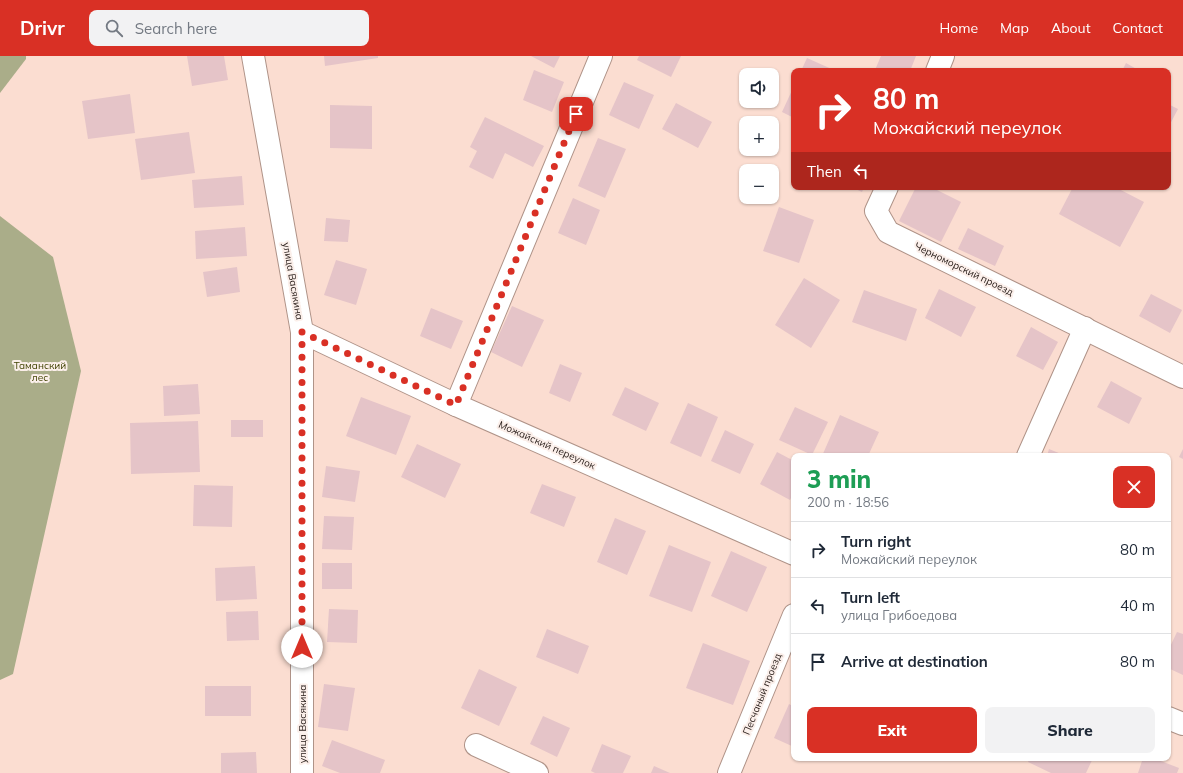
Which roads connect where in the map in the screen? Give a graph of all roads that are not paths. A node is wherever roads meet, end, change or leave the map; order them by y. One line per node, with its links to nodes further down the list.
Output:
1 (253, 56): 7 (street, улица Васякина)
2 (600, 56): 9 (street)
3 (943, 56): 4 (street)
4 (938, 68)
5 (886, 190): 6 (street, Черноморский проезд)
6 (1085, 328): 8 (street, Черноморский проезд); 10 (street)
7 (302, 332): 9 (street, Можайский переулок); 16 (street, улица Васякина)
8 (1183, 377)
9 (456, 405): 11 (street, Можайский переулок)
10 (1029, 453)
11 (791, 553)
12 (791, 622): 18 (street, Песчаный проезд)
13 (1171, 719): 14 (street)
14 (1183, 724)
15 (476, 744): 17 (street)
16 (302, 773)
17 (537, 773)
18 (729, 773)

